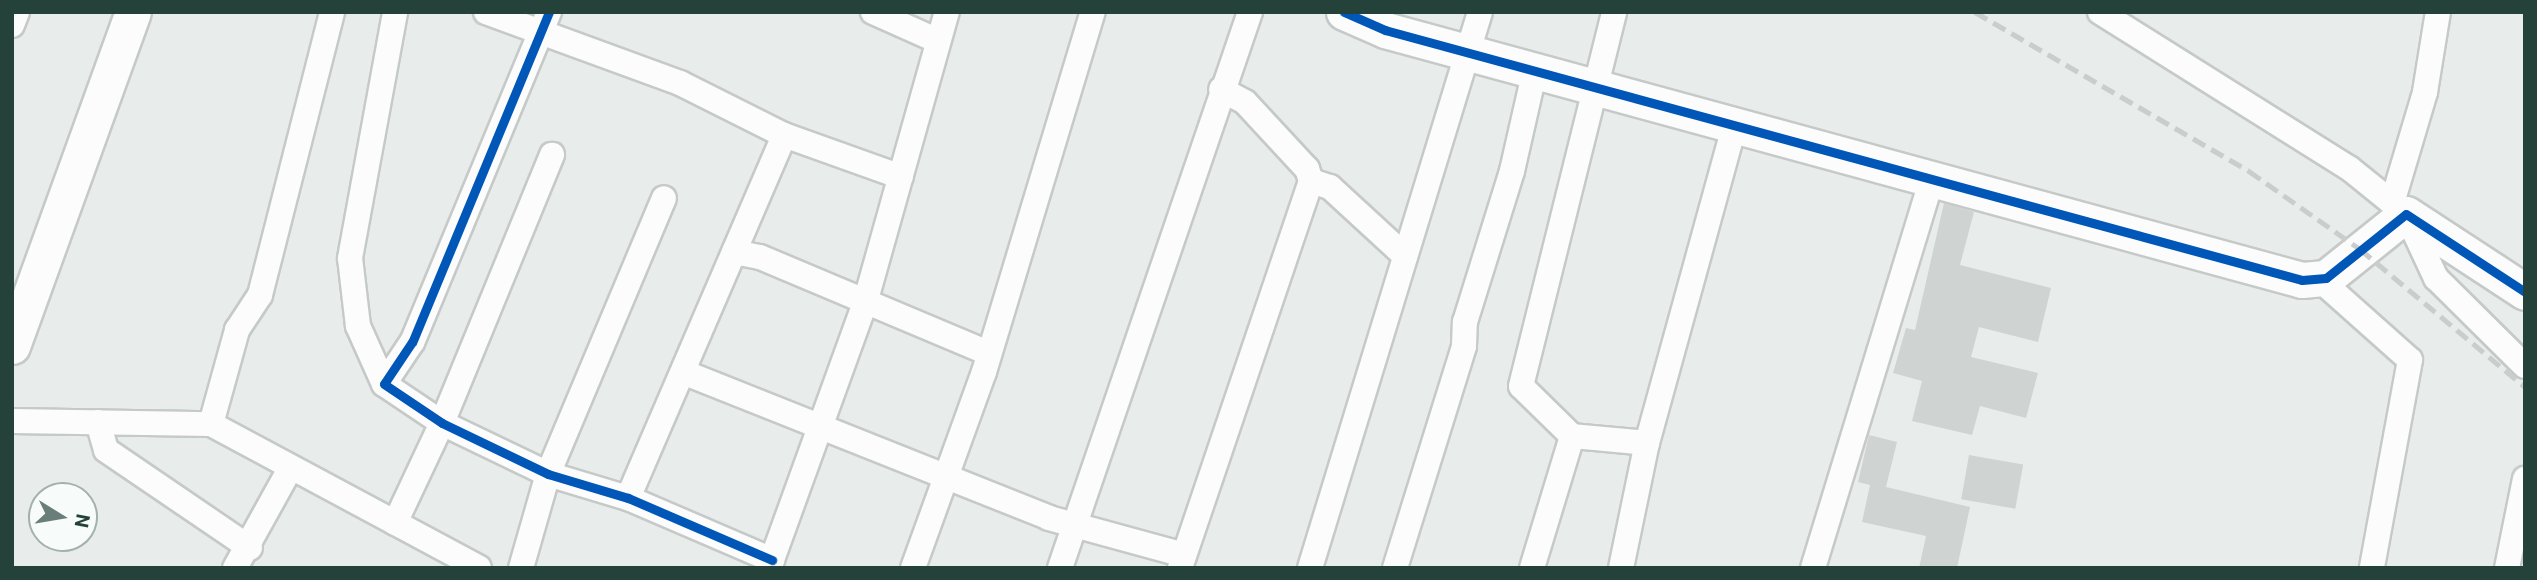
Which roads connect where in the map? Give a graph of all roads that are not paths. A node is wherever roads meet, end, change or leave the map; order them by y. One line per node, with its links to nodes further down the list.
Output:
1 (17, 12): 17 (street)
2 (133, 12): 36 (street)
3 (332, 12): 44 (street)
4 (395, 12): 40 (street)
5 (486, 12): 15 (street)
6 (873, 12): 18 (street)
7 (947, 12): 18 (street)
8 (1093, 12): 37 (street)
9 (1250, 12): 22 (street)
10 (1344, 12): 19 (street)
11 (1480, 12): 19 (street)
12 (1614, 12): 21 (street)
13 (2100, 12): 16 (street)
14 (2438, 12): 30 (street)
15 (546, 21): 24 (street); 40 (street)
16 (2134, 22): 30 (street)
17 (12, 25)
18 (938, 41): 26 (street)
19 (1470, 52): 20 (street); 32 (street)
20 (1535, 70): 21 (street); 64 (street)
21 (1598, 87): 23 (street); 46 (street)
22 (1220, 89): 28 (street); 54 (street)
23 (1735, 124): 27 (street); 47 (street)
24 (784, 135): 26 (street); 31 (street)
25 (552, 155): 43 (street)
26 (901, 177): 35 (street)
27 (1932, 178): 33 (street); 67 (street)
28 (1311, 181): 32 (street); 56 (street)
29 (664, 198): 49 (street)
30 (2399, 208): 33 (street); 34 (street); 38 (street)
31 (734, 252): 35 (street); 39 (street)
32 (1405, 256): 63 (street)
33 (2318, 278): 68 (street)
34 (2523, 285)
35 (865, 303): 37 (street); 45 (street)
36 (13, 344)
37 (986, 352): 51 (street)
38 (2525, 366)
39 (683, 372): 45 (street); 52 (street)
40 (384, 384): 43 (street)
41 (12, 421): 42 (street)
42 (98, 422): 44 (street); 55 (street)
43 (442, 423): 49 (street); 53 (street)
44 (211, 424): 48 (street)
45 (821, 431): 51 (street); 57 (street)
46 (1572, 436): 47 (street); 65 (street)
47 (1647, 443): 66 (street)
48 (291, 467): 53 (street); 55 (street)
49 (548, 474): 52 (street); 60 (street)
50 (2525, 479): 69 (street)
51 (948, 480): 54 (street); 61 (street)
52 (628, 498): 57 (street)
53 (395, 523): 59 (street)
54 (1075, 523): 56 (street); 62 (street)
55 (250, 548): 58 (street)
56 (1182, 561)
57 (771, 564)
58 (235, 568)
59 (479, 568)
60 (521, 568)
61 (913, 568)
62 (1060, 568)
63 (1310, 568)
64 (1395, 568)
65 (1532, 568)
66 (1621, 568)
67 (1812, 568)
68 (2372, 568)
69 (2507, 568)

